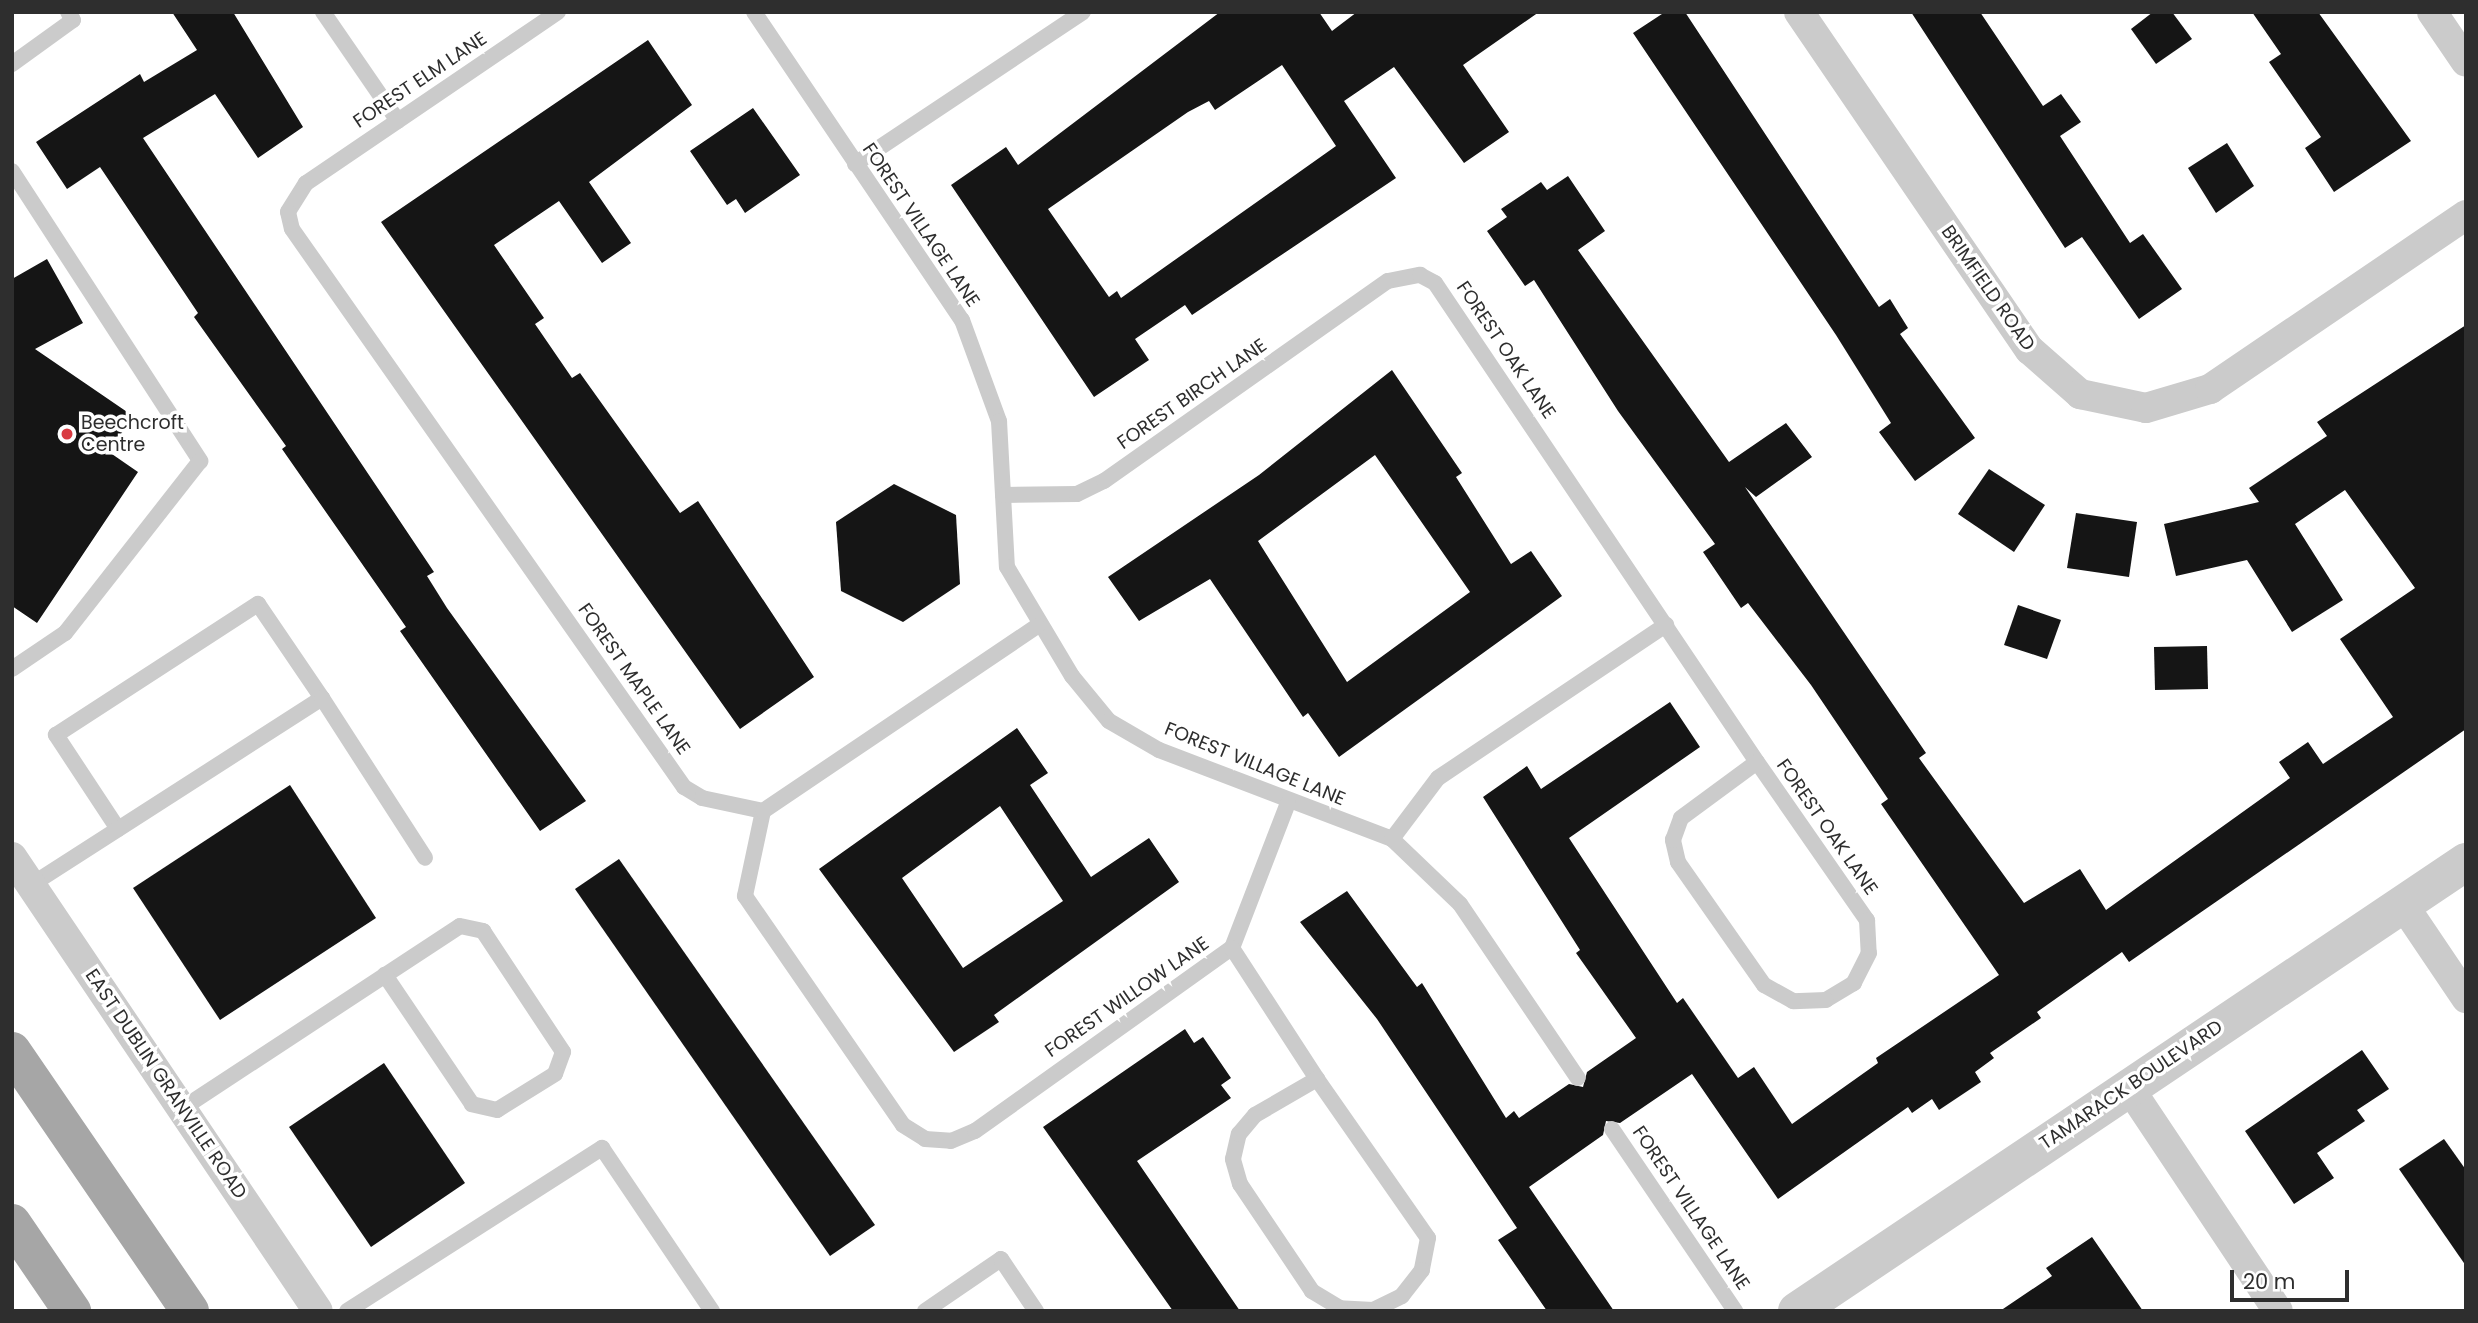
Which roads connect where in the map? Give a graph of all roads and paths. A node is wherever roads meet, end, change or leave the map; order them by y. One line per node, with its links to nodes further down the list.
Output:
1 (68, 12): 9 (lane)
2 (323, 12): 10 (lane)
3 (558, 12): 10 (lane, FOREST ELM LANE)
4 (754, 12): 11 (lane, FOREST VILLAGE LANE)
5 (1083, 12): 11 (lane)
6 (1799, 12): 14 (street, BRIMFIELD ROAD)
7 (2432, 12): 8 (street)
8 (2466, 62)
9 (12, 64)
10 (397, 121): 13 (lane, FOREST ELM LANE)
11 (855, 164): 16 (lane, FOREST VILLAGE LANE)
12 (12, 171): 19 (lane)
13 (306, 183): 23 (lane, FOREST MAPLE LANE)
14 (2466, 215)
15 (1388, 281): 16 (lane, FOREST BIRCH LANE); 17 (lane, FOREST OAK LANE)
16 (1003, 495): 18 (lane, FOREST VILLAGE LANE)
17 (1666, 625): 21 (lane, FOREST OAK LANE); 25 (lane)
18 (1037, 626): 22 (lane, FOREST VILLAGE LANE); 23 (lane)
19 (12, 669)
20 (322, 698): 24 (lane); 24 (lane); 27 (lane)
21 (1757, 762): 21 (lane, FOREST OAK LANE)
22 (1289, 803): 25 (lane, FOREST VILLAGE LANE); 31 (lane, FOREST WILLOW LANE)
23 (762, 811): 31 (lane, FOREST WILLOW LANE)
24 (118, 829): 29 (lane)
25 (1392, 839): 35 (lane, FOREST VILLAGE LANE)
26 (12, 857): 29 (street, EAST DUBLIN GRANVILLE ROAD)
27 (425, 859)
28 (2466, 862): 30 (street, TAMARACK BOULEVARD)
29 (31, 885): 38 (street, EAST DUBLIN GRANVILLE ROAD)
30 (2402, 903): 33 (street); 37 (street, TAMARACK BOULEVARD)
31 (1232, 947): 36 (lane)
32 (385, 975): 32 (lane); 38 (lane)
33 (2466, 998)
34 (12, 1051): 44 (main road)
35 (1578, 1078)
36 (1317, 1079): 36 (lane)
37 (2128, 1086): 51 (street, TAMARACK BOULEVARD); 52 (street)
38 (183, 1108): 45 (street, EAST DUBLIN GRANVILLE ROAD)
39 (1612, 1129): 50 (lane, FOREST VILLAGE LANE)
40 (12, 1223): 41 (main road)
41 (40, 1264): 42 (main road); 43 (main road)
42 (72, 1311)
43 (82, 1311)
44 (190, 1311)
45 (318, 1311)
46 (347, 1311): 47 (lane)
47 (712, 1311)
48 (925, 1311): 49 (lane)
49 (1036, 1311)
50 (1735, 1311)
51 (1797, 1311)
52 (2278, 1311)

